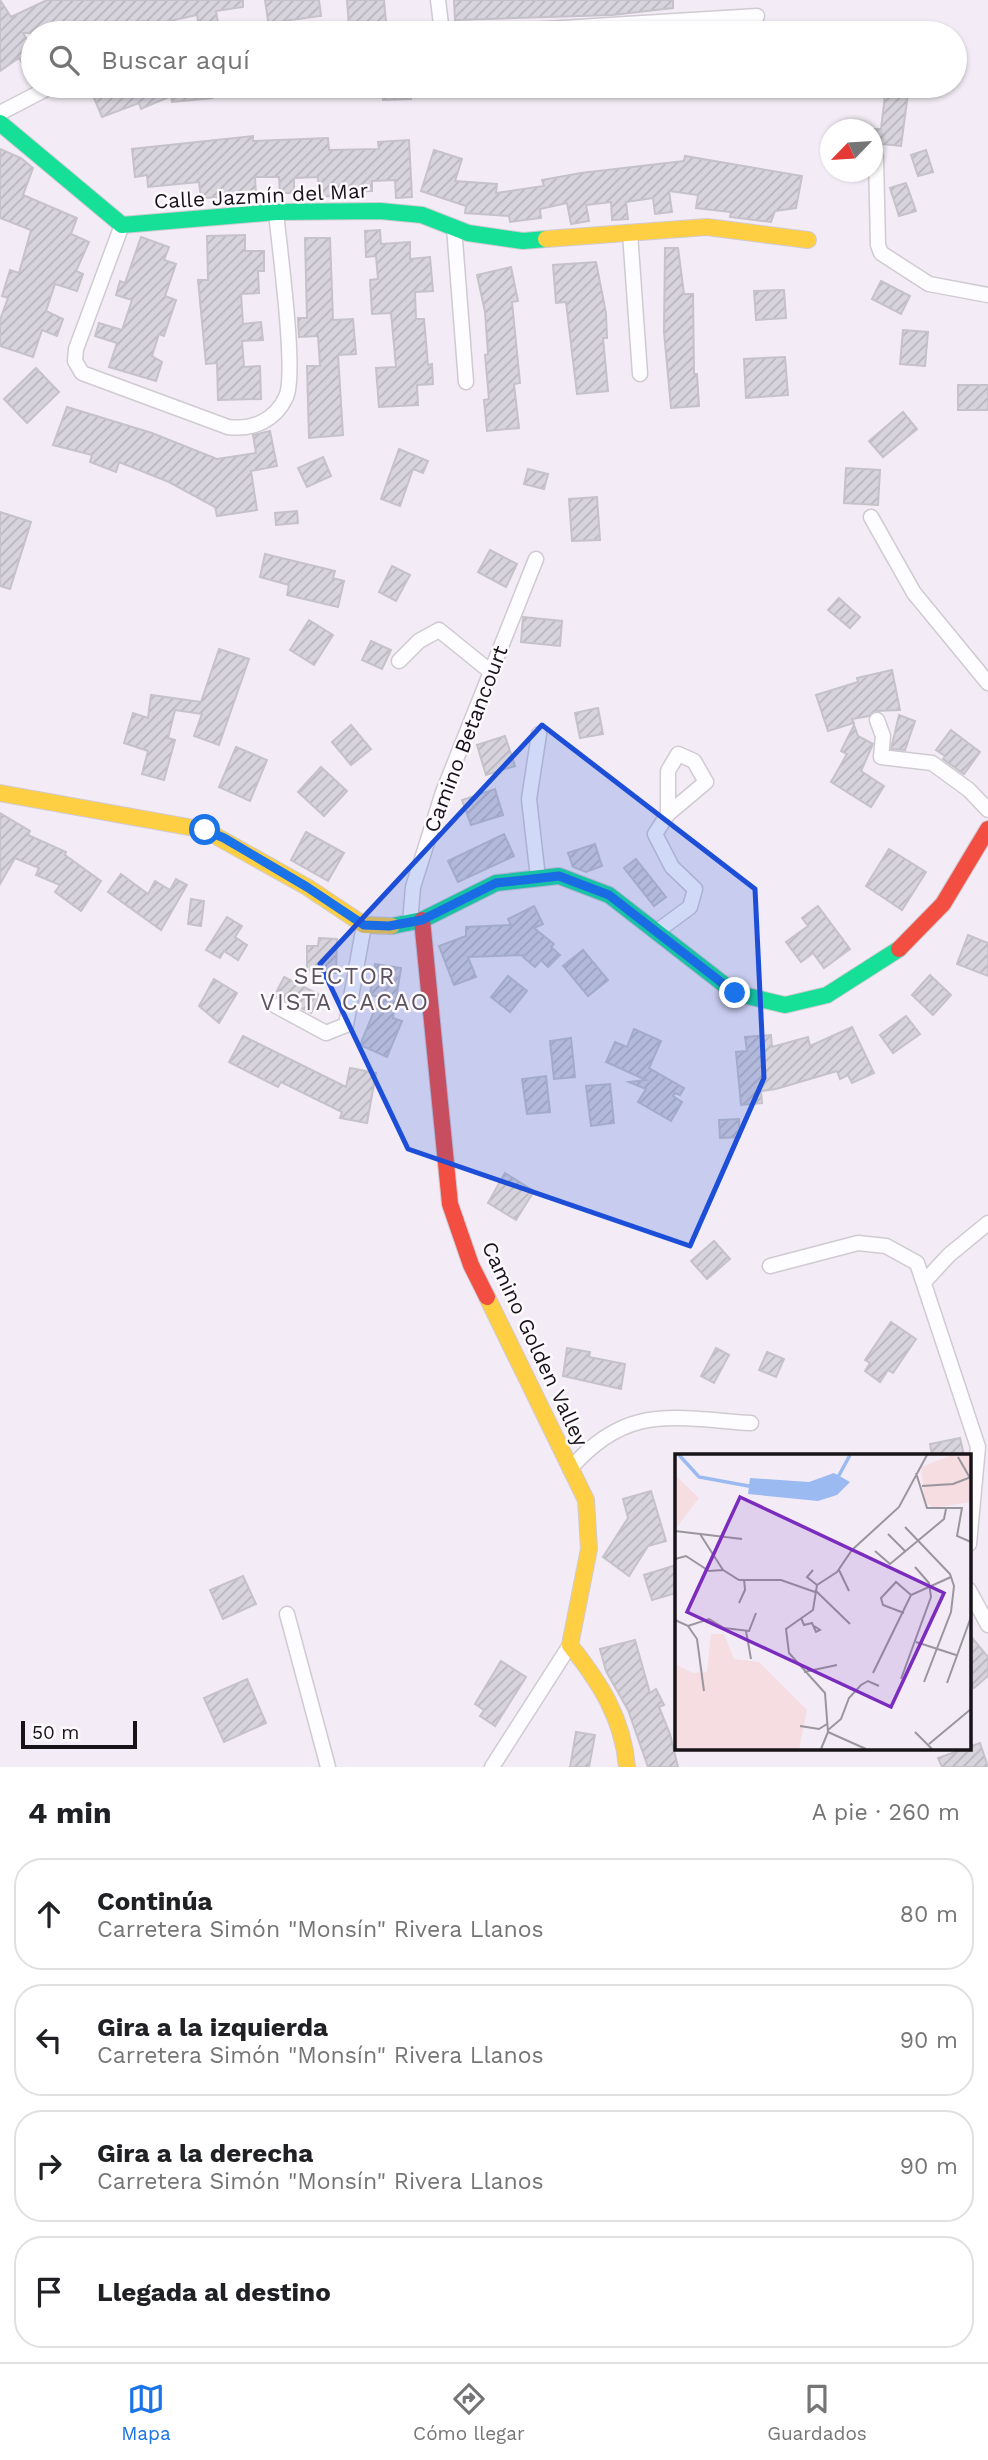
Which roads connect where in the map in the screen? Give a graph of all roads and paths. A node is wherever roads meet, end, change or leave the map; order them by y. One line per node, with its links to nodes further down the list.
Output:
1 (438, 0): 3 (street)
2 (757, 16): 4 (street)
3 (441, 21)
4 (676, 21)
5 (25, 98): 6 (street)
6 (0, 113)
7 (0, 122): 10 (street)
8 (877, 182): 14 (street)
9 (276, 212): 10 (street, Calle Jazmín del Mar); 10 (street); 11 (street, Calle Jazmín del Mar)
10 (122, 225)
11 (454, 228): 12 (street, Calle Jazmín del Mar); 16 (street)
12 (630, 233): 13 (street, Calle Jazmín del Mar); 15 (street)
13 (808, 240)
14 (988, 295)
15 (640, 374)
16 (466, 382)
17 (871, 517): 21 (street)
18 (536, 559): 20 (street, Camino Betancourt)
19 (399, 661): 20 (street)
20 (491, 672): 29 (street, Camino Betancourt)
21 (988, 683)
22 (877, 720): 25 (street)
23 (539, 734): 28 (street)
24 (0, 793): 30 (street)
25 (988, 810)
26 (668, 814): 31 (street)
27 (988, 829): 31 (street)
28 (538, 878): 29 (street); 31 (street)
29 (416, 921): 30 (street); 37 (street, Camino Golden Valley)
30 (364, 925): 32 (street)
31 (656, 932)
32 (276, 1006)
33 (988, 1223): 35 (street)
34 (769, 1266): 35 (street)
35 (925, 1281): 38 (street)
36 (751, 1423): 37 (street)
37 (570, 1469): 42 (street, Camino Golden Valley)
38 (970, 1533)
39 (970, 1592): 41 (street)
40 (287, 1614): 43 (street)
41 (988, 1625)
42 (569, 1644): 44 (street); 45 (street)
43 (328, 1767)
44 (492, 1767)
45 (627, 1767)

